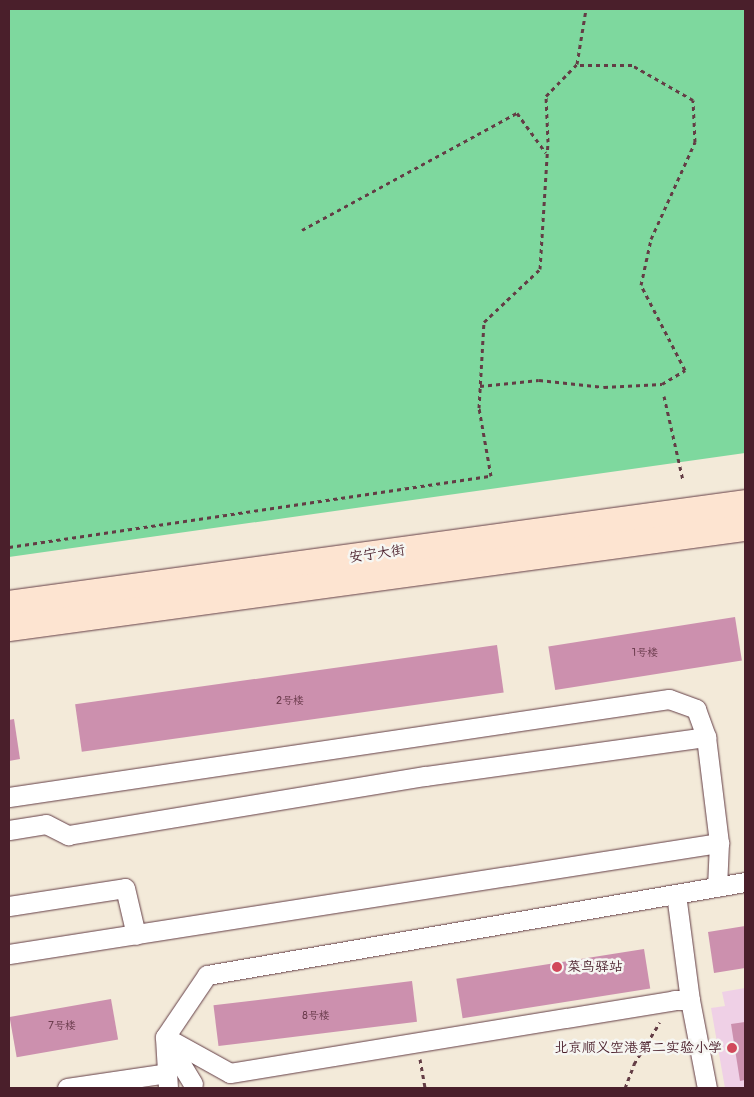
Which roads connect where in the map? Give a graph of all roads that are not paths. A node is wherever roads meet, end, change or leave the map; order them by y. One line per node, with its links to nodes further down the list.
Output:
1 (745, 503): 3 (main road, 安宁大街)
2 (745, 528): 4 (main road, 安宁大街)
3 (9, 604)
4 (9, 628)
5 (706, 737): 6 (street); 7 (street); 8 (street)
6 (9, 797)
7 (9, 830)
8 (719, 843): 10 (street); 13 (street)
9 (745, 882): 10 (street)
10 (717, 887): 11 (street)
11 (676, 894): 15 (street); 16 (street)
12 (9, 906): 13 (street)
13 (136, 934): 14 (street)
14 (9, 954)
15 (682, 1000): 16 (street); 20 (street)
16 (165, 1038): 17 (street); 18 (street)
17 (168, 1081): 19 (street)
18 (194, 1084)
19 (67, 1088)
20 (708, 1088)

